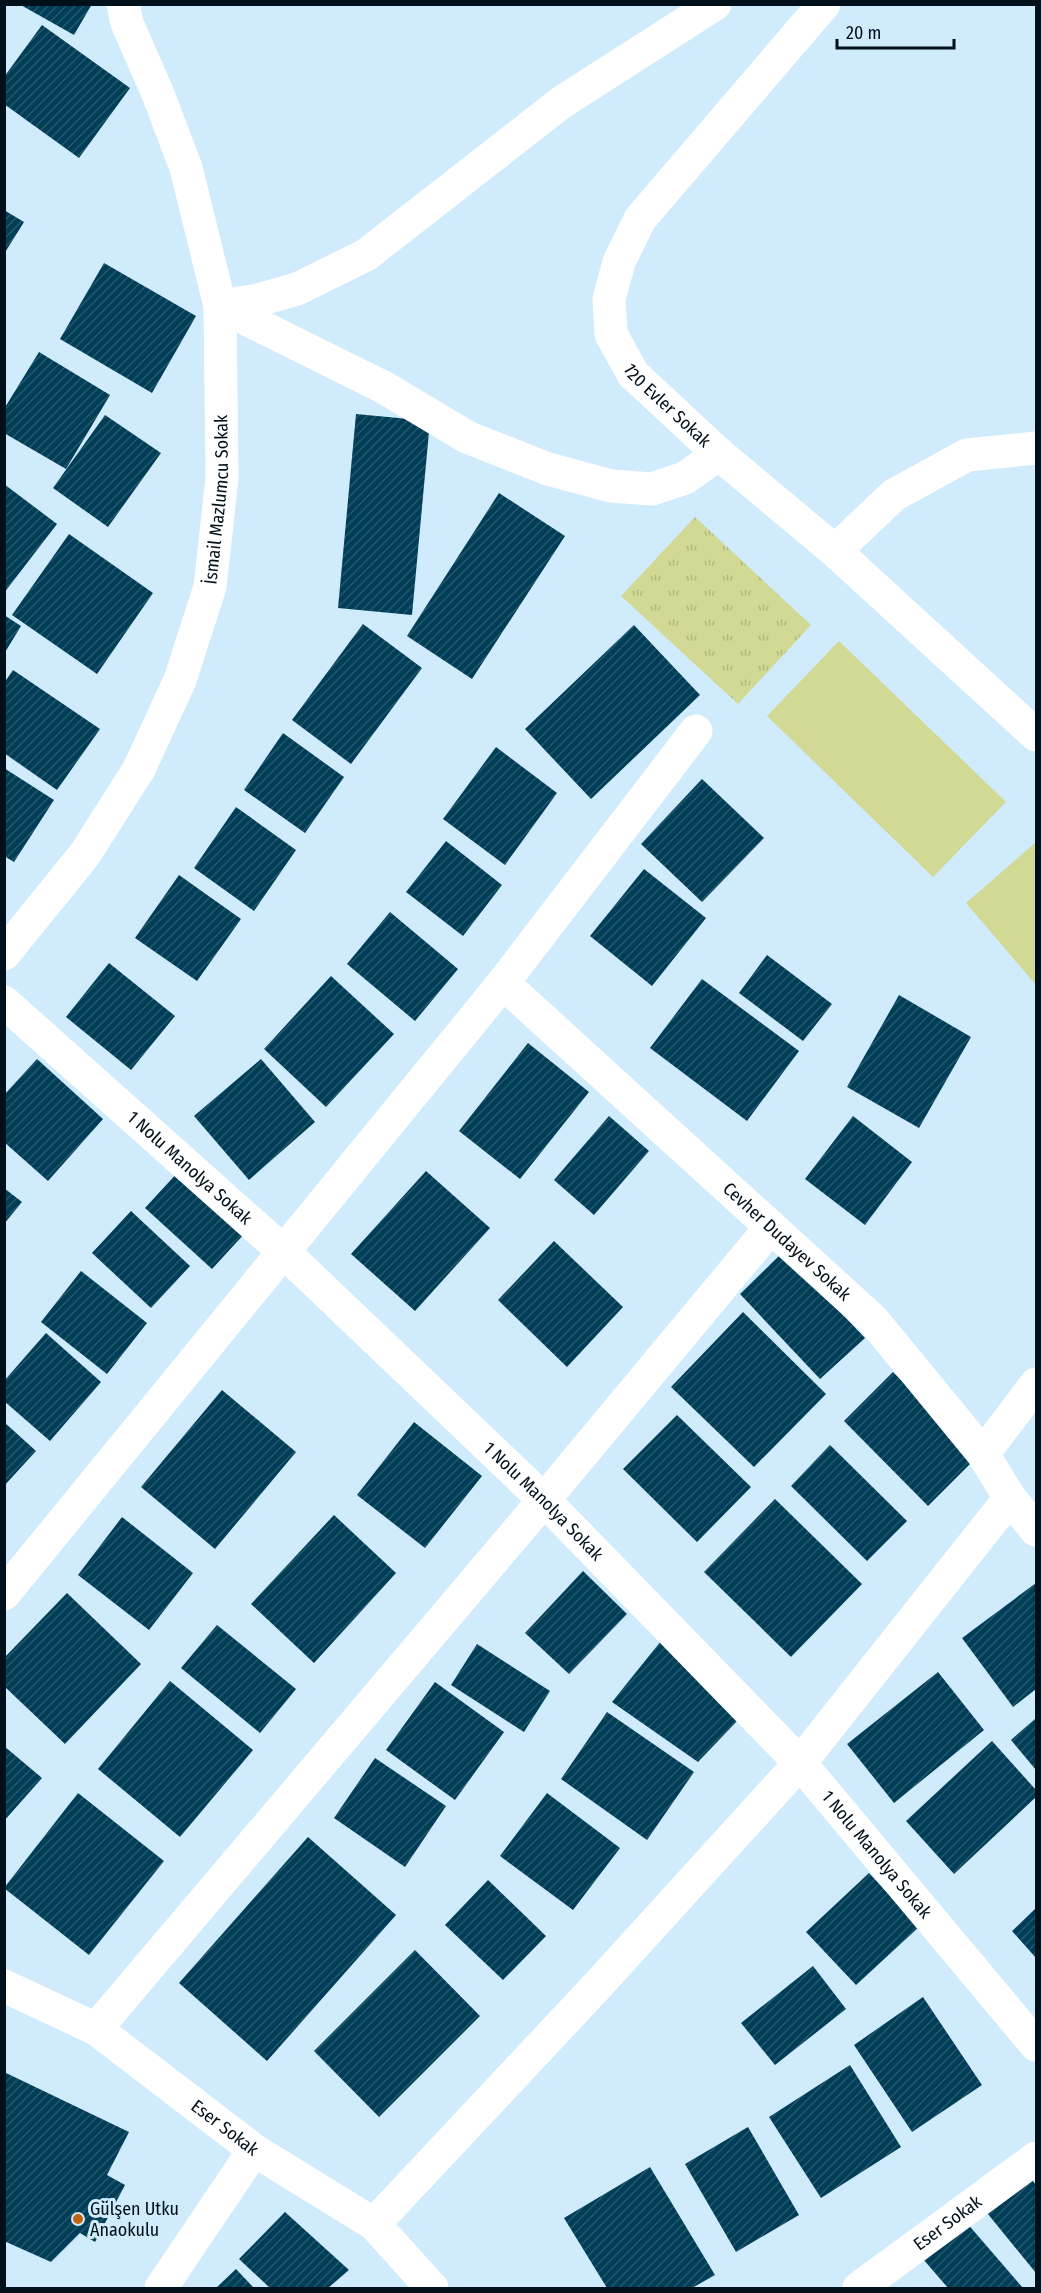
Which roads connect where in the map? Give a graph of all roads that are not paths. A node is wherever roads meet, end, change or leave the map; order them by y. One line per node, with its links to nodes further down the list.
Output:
1 (123, 4): 4 (street, İsmail Mazlumcu Sokak)
2 (715, 4): 4 (street)
3 (824, 4): 6 (street, 120 Evler Sokak)
4 (220, 306): 6 (street); 10 (street, İsmail Mazlumcu Sokak)
5 (1036, 448): 7 (street)
6 (719, 454): 7 (street, 120 Evler Sokak)
7 (835, 551): 9 (street, 120 Evler Sokak)
8 (696, 731): 11 (street)
9 (1036, 735)
10 (4, 954)
11 (503, 983): 13 (street, Cevher Dudayev Sokak); 14 (street)
12 (4, 1002): 14 (street, 1 Nolu Manolya Sokak)
13 (771, 1227): 16 (street, Cevher Dudayev Sokak); 18 (street)
14 (284, 1252): 18 (street, 1 Nolu Manolya Sokak); 20 (street)
15 (1036, 1384): 16 (street)
16 (983, 1454): 17 (street, Cevher Dudayev Sokak)
17 (1010, 1498): 19 (street, Cevher Dudayev Sokak); 21 (street)
18 (543, 1500): 21 (street, 1 Nolu Manolya Sokak); 23 (street)
19 (1036, 1530)
20 (4, 1594)
21 (800, 1763): 24 (street, 1 Nolu Manolya Sokak); 27 (street)
22 (4, 1986): 23 (street, Eser Sokak)
23 (96, 2029): 25 (street, Eser Sokak)
24 (1036, 2045)
25 (254, 2150): 27 (street, Eser Sokak); 28 (street)
26 (1036, 2158): 30 (street, Eser Sokak)
27 (374, 2224): 29 (street, Eser Sokak)
28 (161, 2289)
29 (432, 2289)
30 (859, 2289)

